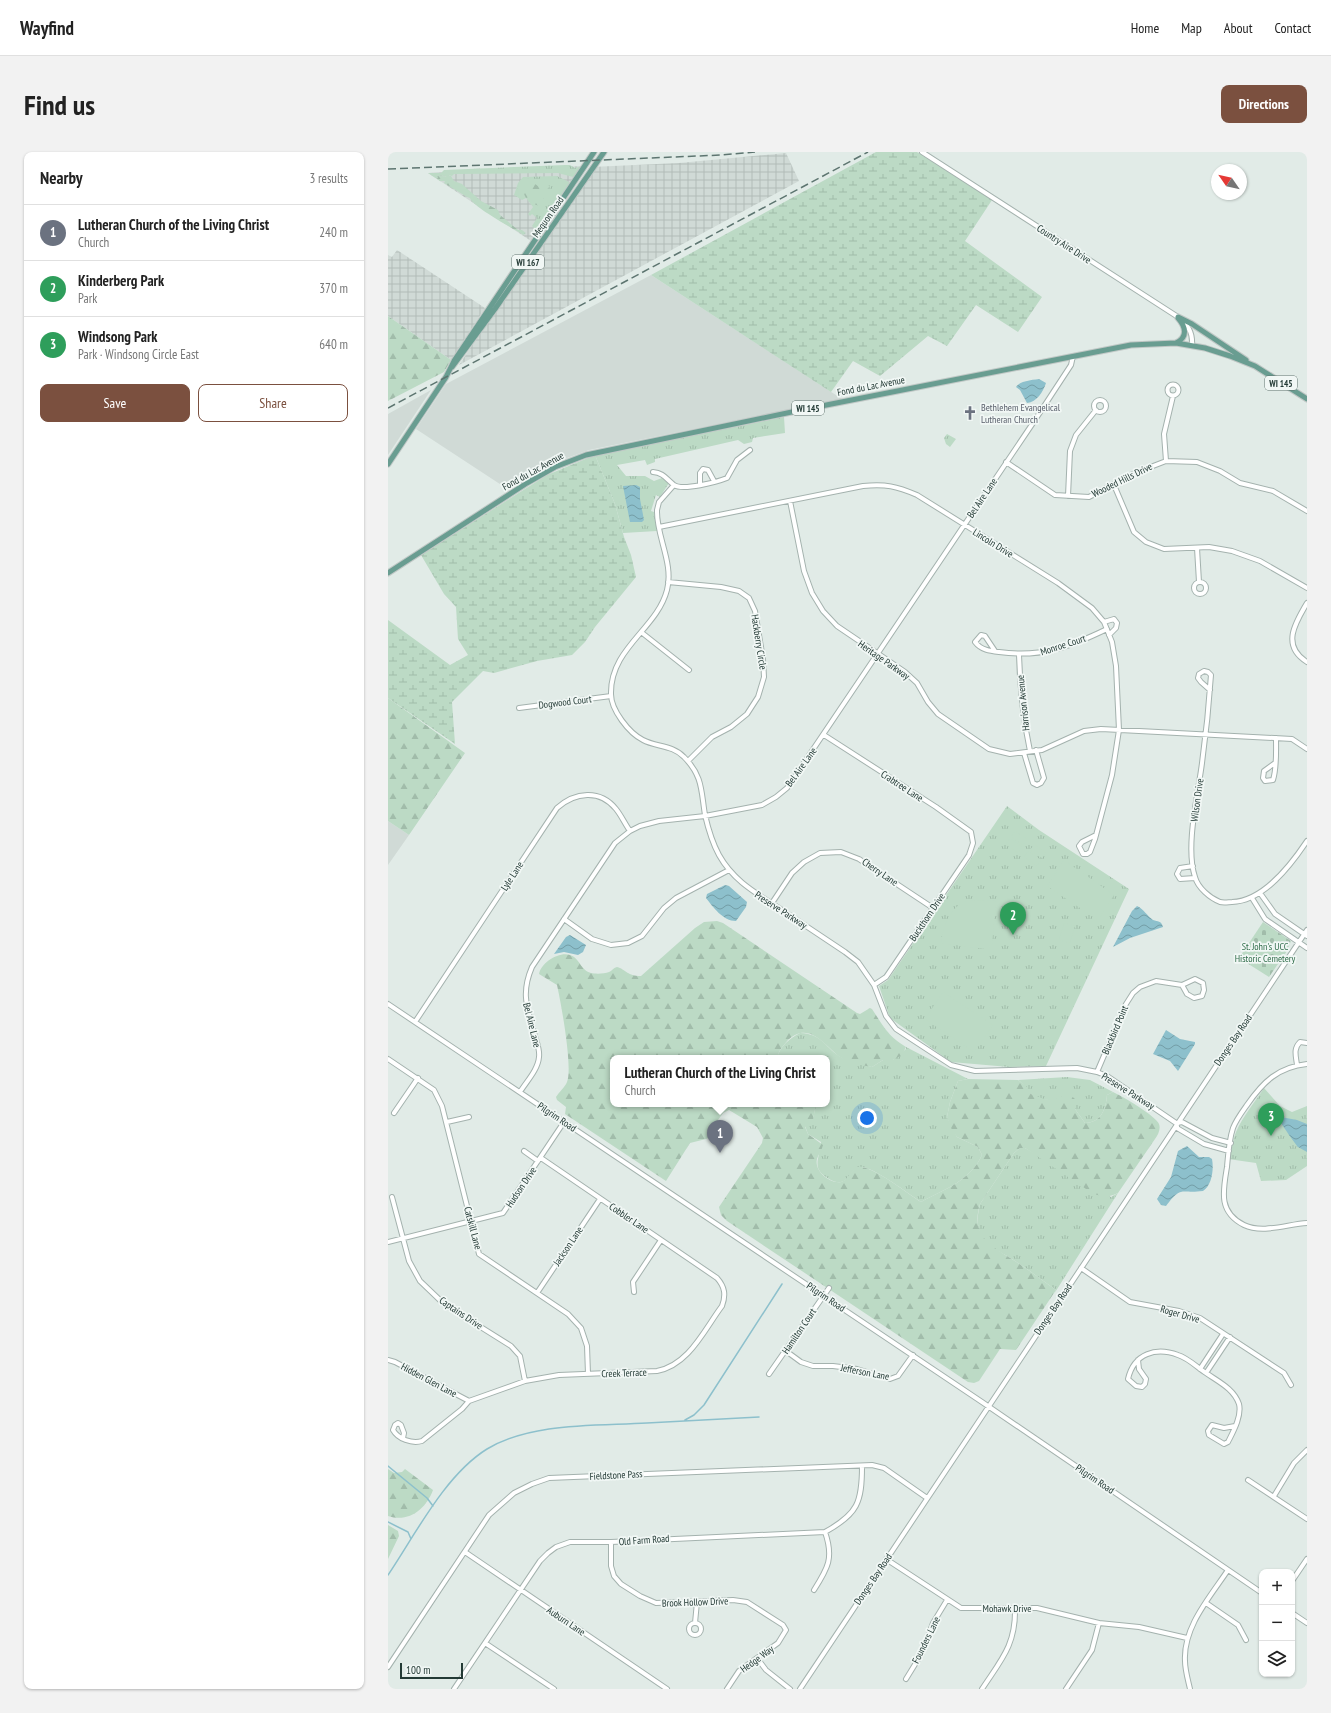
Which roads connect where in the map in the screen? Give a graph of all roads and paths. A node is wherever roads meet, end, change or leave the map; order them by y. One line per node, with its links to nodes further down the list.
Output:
1 (594, 152): 9 (main road, Mequon Road / WI 167)
2 (604, 152): 9 (main road, Mequon Road / WI 167)
3 (922, 152): 4 (street, Country Aire Drive)
4 (1178, 317): 5 (main road); 6 (street, Country Aire Drive); 8 (main road)
5 (1176, 343): 6 (main road, Fond du Lac Avenue / WI 145); 7 (main road, Fond du Lac Avenue / WI 145)
6 (1192, 346): 8 (main road, Fond du Lac Avenue / WI 145)
7 (1073, 356): 15 (street, Bel Aire Lane); 28 (main road, Fond du Lac Avenue / WI 145)
8 (1255, 366): 11 (main road, Fond du Lac Avenue / WI 145)
9 (450, 370): 16 (main road, Mequon Road / WI 167)
10 (1173, 396): 14 (street)
11 (1307, 399)
12 (1096, 410): 22 (street)
13 (750, 450): 18 (street)
14 (1166, 461): 21 (street, Wooded Hills Drive); 24 (street, Wooded Hills Drive)
15 (1006, 462): 22 (street, Wooded Hills Drive); 25 (street, Bel Aire Lane)
16 (388, 464)
17 (653, 472): 19 (street)
18 (714, 481): 20 (street); 20 (street)
19 (674, 484): 20 (street); 26 (street, Preserve Parkway)
20 (700, 484)
21 (1114, 485): 22 (street, Wooded Hills Drive); 27 (street)
22 (1068, 496)
23 (790, 501): 25 (street, Lincoln Drive); 26 (street, Lincoln Drive); 38 (street, Heritage Parkway)
24 (1307, 511)
25 (963, 524): 33 (street, Lincoln Drive); 38 (street, Bel Aire Lane)
26 (659, 527): 29 (street, Preserve Parkway)
27 (1197, 548): 30 (street); 31 (street)
28 (388, 573)
29 (668, 582): 35 (street, Preserve Parkway); 53 (street, Hackberry Circle)
30 (1199, 582)
31 (1307, 588)
32 (1307, 603): 40 (street)
33 (1104, 622): 34 (street, Lincoln Drive); 36 (street)
34 (1106, 629): 36 (street, Lincoln Drive); 39 (street, Monroe Court)
35 (641, 632): 41 (street); 43 (street, Preserve Parkway)
36 (1109, 635): 45 (street, Lincoln Drive)
37 (995, 651): 37 (street, Monroe Court); 39 (street, Monroe Court)
38 (878, 654): 46 (street, Bel Aire Lane); 52 (street, Heritage Parkway)
39 (1020, 655): 51 (street, Harrison Avenue)
40 (1307, 662)
41 (689, 670)
42 (1210, 690): 47 (street, Wilson Drive)
43 (611, 696): 44 (street, Dogwood Court); 53 (street, Preserve Parkway)
44 (519, 708)
45 (1119, 730): 47 (street, Heritage Parkway); 50 (street, Heritage Parkway); 57 (street, Lincoln Drive)
46 (824, 735): 55 (street, Bel Aire Lane); 59 (street, Crabtree Lane)
47 (1206, 735): 48 (street, Heritage Parkway); 60 (street, Wilson Drive)
48 (1276, 738): 49 (street, Heritage Parkway); 54 (street)
49 (1307, 749)
50 (1036, 750): 51 (street, Heritage Parkway); 52 (street)
51 (1030, 751): 52 (street, Heritage Parkway)
52 (1024, 753)
53 (688, 761): 55 (street, Preserve Parkway)
54 (1275, 763): 54 (street)
55 (705, 816): 56 (street, Bel Aire Lane); 61 (street, Preserve Parkway)
56 (630, 831): 67 (street, Bel Aire Lane); 75 (street, Lyle Lane)
57 (1096, 835): 57 (street, Lincoln Drive)
58 (1307, 841): 63 (street)
59 (973, 843): 66 (street, Buckthorn Drive)
60 (1193, 866): 62 (street, Wilson Drive); 62 (street)
61 (729, 870): 65 (street, Preserve Parkway); 67 (street)
62 (1195, 878): 64 (street, Wilson Drive)
63 (1260, 893): 64 (street); 69 (street)
64 (1252, 898): 70 (street)
65 (772, 903): 66 (street, Cherry Lane); 72 (street, Preserve Parkway)
66 (933, 908): 72 (street, Buckthorn Drive)
67 (564, 919): 82 (street, Bel Aire Lane)
68 (1307, 930): 69 (street, Donges Bay Road)
69 (1306, 935): 70 (street, Donges Bay Road)
70 (1298, 943): 71 (street); 87 (street, Donges Bay Road)
71 (1307, 948)
72 (874, 985): 80 (street, Preserve Parkway)
73 (1182, 985): 73 (street, Blackbird Point); 80 (street, Blackbird Point)
74 (388, 1004): 75 (street, Pilgrim Road)
75 (415, 1022): 82 (street, Pilgrim Road)
76 (1307, 1043): 79 (street)
77 (388, 1059): 81 (street, Catskill Lane)
78 (1307, 1064): 79 (street)
79 (1297, 1065): 88 (street)
80 (1097, 1072): 87 (street, Preserve Parkway)
81 (418, 1078): 83 (street); 85 (street, Catskill Lane)
82 (520, 1092): 86 (street, Pilgrim Road)
83 (394, 1113)
84 (468, 1117): 85 (street)
85 (447, 1122): 94 (street, Catskill Lane)
86 (564, 1122): 91 (street, Hudson Drive); 104 (street, Pilgrim Road)
87 (1176, 1123): 88 (street); 90 (street); 99 (street, Donges Bay Road)
88 (1231, 1143): 90 (street)
89 (524, 1151): 91 (street, Cobbler Lane)
90 (1229, 1152): 95 (street)
91 (539, 1160): 93 (street, Cobbler Lane); 94 (street, Hudson Drive)
92 (392, 1197): 96 (street, Captains Drive)
93 (600, 1199): 97 (street, Cobbler Lane); 103 (street, Jackson Lane)
94 (471, 1222): 96 (street, Hudson Drive); 103 (street, Catskill Lane)
95 (1307, 1223)
96 (403, 1238): 98 (street, Hudson Drive); 115 (street, Captains Drive)
97 (661, 1240): 100 (street, Cobbler Lane); 102 (street)
98 (388, 1242)
99 (1081, 1268): 105 (street, Roger Drive); 118 (street, Donges Bay Road)
100 (717, 1278): 113 (street, Creek Terrace)
101 (828, 1288): 104 (street, Hamilton Court)
102 (634, 1292)
103 (537, 1293): 113 (street, Catskill Lane)
104 (824, 1295): 107 (street, Hamilton Court); 108 (street, Pilgrim Road)
105 (1223, 1334): 106 (street, Roger Drive); 111 (street)
106 (1230, 1337): 112 (street); 116 (street, Roger Drive)
107 (786, 1351): 108 (street, Jefferson Lane); 114 (street, Hamilton Court)
108 (913, 1355): 118 (street, Pilgrim Road)
109 (388, 1360): 117 (street, Hidden Glen Lane)
110 (1138, 1360): 110 (street); 111 (street)
111 (1200, 1369): 112 (street)
112 (1206, 1373): 119 (street)
113 (588, 1374): 115 (street, Creek Terrace)
114 (769, 1374)
115 (524, 1381): 117 (street, Creek Terrace)
116 (1292, 1385)
117 (469, 1401): 120 (street)
118 (988, 1406): 125 (street, Donges Bay Road); 132 (street, Pilgrim Road)
119 (1235, 1426): 119 (street)
120 (403, 1438)
121 (1307, 1450): 124 (street)
122 (862, 1466): 125 (street, Fieldstone Pass); 127 (street, Old Farm Road); 129 (street, Fieldstone Pass)
123 (1248, 1480): 124 (street)
124 (1274, 1496): 126 (street)
125 (927, 1498): 130 (street, Donges Bay Road)
126 (1307, 1519)
127 (825, 1532): 128 (street, Old Farm Road); 135 (street)
128 (611, 1542): 134 (street, Old Farm Road); 138 (street, Brook Hollow Drive)
129 (465, 1552): 134 (street, Auburn Lane); 150 (street, Fieldstone Pass)
130 (886, 1559): 137 (street, Mohawk Drive); 157 (street, Donges Bay Road)
131 (1307, 1559): 133 (street)
132 (1228, 1570): 136 (street, Pilgrim Road); 139 (street)
133 (1295, 1577)
134 (520, 1590): 148 (street, Old Farm Road); 154 (street, Auburn Lane)
135 (814, 1590)
136 (1259, 1591)
137 (947, 1600): 140 (street, Mohawk Drive); 151 (street, Founders Lane)
138 (697, 1602): 142 (street); 145 (street, Brook Hollow Drive)
139 (1206, 1603): 146 (street); 147 (street)
140 (1015, 1608): 143 (street, Mohawk Drive); 158 (street)
141 (1295, 1615): 144 (street)
142 (695, 1623)
143 (1099, 1623): 146 (street, Mohawk Drive); 159 (street)
144 (1307, 1623)
145 (786, 1630): 149 (street, Hedge Way)
146 (1187, 1638): 160 (street)
147 (1246, 1640)
148 (485, 1643): 152 (street, Old Farm Road); 153 (street)
149 (757, 1658): 155 (street, Hedge Way); 156 (street)
150 (388, 1667)
151 (906, 1679)
152 (454, 1689)
153 (554, 1689)
154 (667, 1689)
155 (726, 1689)
156 (790, 1689)
157 (800, 1689)
158 (982, 1689)
159 (1066, 1689)
160 (1189, 1689)

